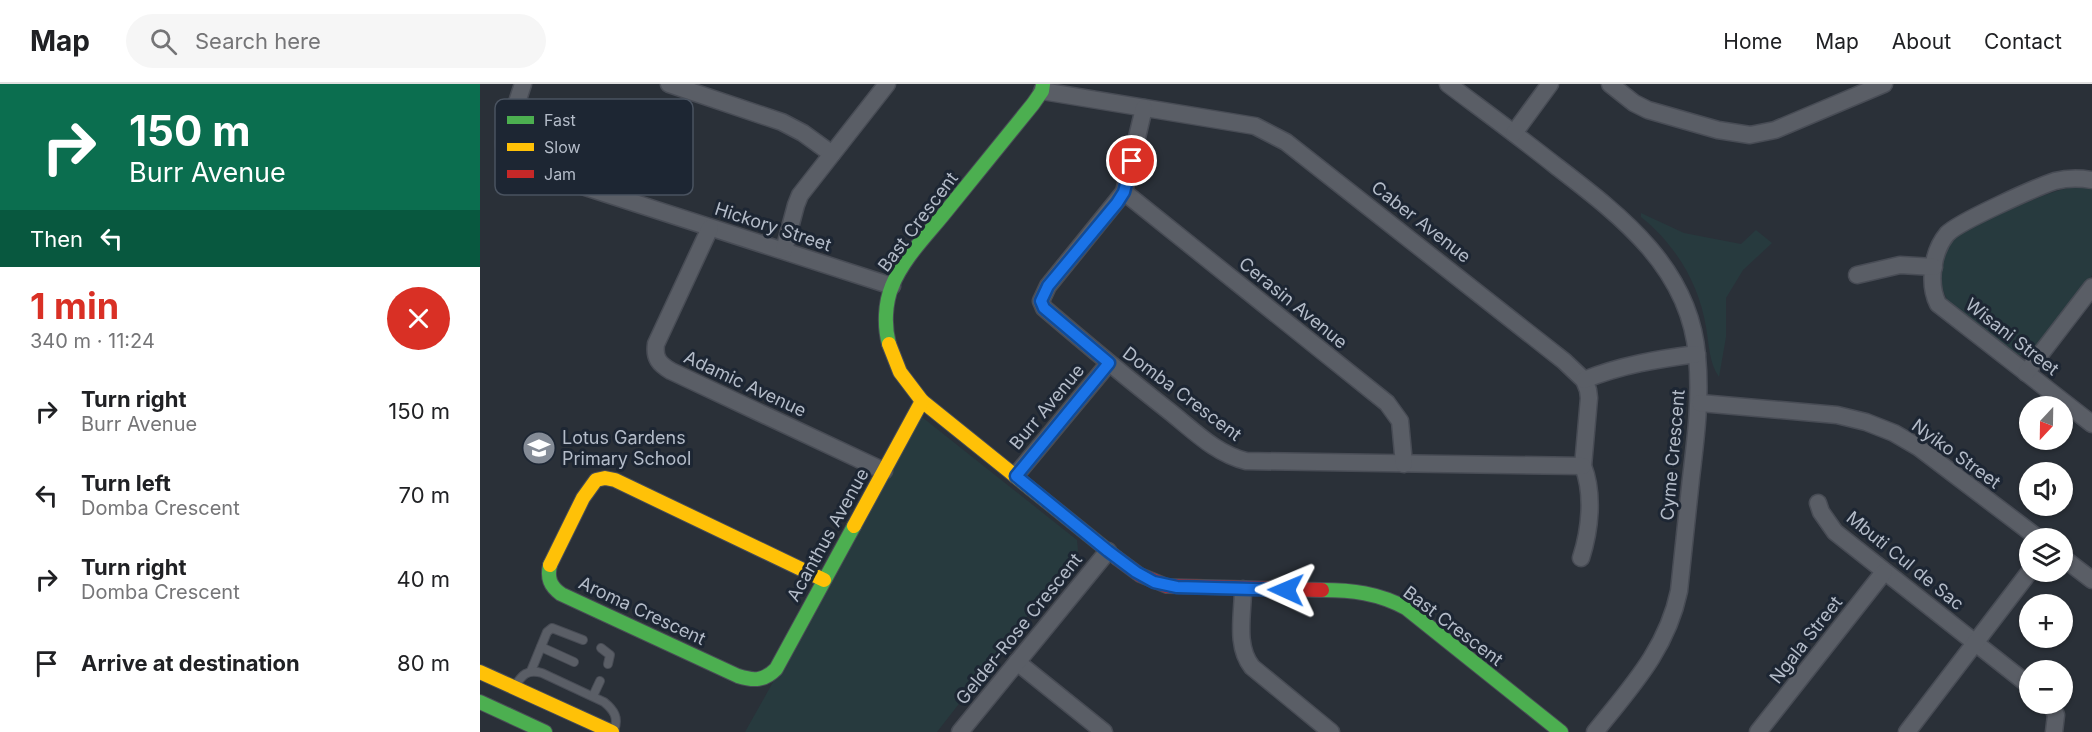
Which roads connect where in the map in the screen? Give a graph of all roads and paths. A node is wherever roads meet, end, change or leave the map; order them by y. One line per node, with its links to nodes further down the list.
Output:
1 (523, 84): 9 (street, Hickory Street)
2 (669, 84): 12 (street)
3 (887, 84): 12 (street)
4 (1448, 84): 11 (street, Cyme Crescent)
5 (1550, 84): 11 (street)
6 (1610, 84): 7 (street)
7 (1884, 84)
8 (1042, 87): 10 (street, Caber Avenue); 20 (street, Bast Crescent)
9 (518, 99)
10 (1144, 108): 14 (street, Domba Crescent); 25 (street, Caber Avenue)
11 (1514, 133): 22 (street, Cyme Crescent)
12 (832, 154): 17 (street)
13 (2092, 180): 18 (street, Wisani Street)
14 (1124, 192): 23 (street, Domba Crescent); 29 (street, Cerasin Avenue)
15 (607, 195): 16 (street, Hickory Street)
16 (710, 228): 17 (street, Hickory Street); 31 (street, Adamic Avenue)
17 (784, 250): 20 (street, Hickory Street)
18 (1934, 267): 19 (street); 24 (street, Wisani Street)
19 (1857, 275)
20 (892, 286): 26 (street, Bast Crescent)
21 (2092, 287): 24 (street)
22 (1697, 354): 25 (street); 27 (street, Cyme Crescent)
23 (1109, 363): 29 (street, Domba Crescent); 32 (street, Burr Avenue)
24 (2026, 373): 28 (street, Wisani Street)
25 (1584, 380): 30 (street)
26 (922, 401): 31 (street, Acanthus Avenue); 32 (street, Bast Crescent)
27 (1700, 403): 34 (street, Nyiko Street); 66 (street, Cyme Crescent)
28 (2092, 424)
29 (1404, 464): 30 (street, Domba Crescent)
30 (1583, 466): 36 (street)
31 (884, 471): 39 (street, Acanthus Avenue)
32 (1016, 476): 35 (street, Bast Crescent)
33 (1818, 503): 38 (street, Mbuti Cul de Sac)
34 (2025, 528)
35 (1108, 551): 42 (street, Bast Crescent); 48 (street, Gelder-Rose Crescent)
36 (1581, 558)
37 (2073, 566): 40 (street)
38 (1884, 572): 44 (street, Mbuti Cul de Sac); 67 (street, Ngala Street)
39 (824, 580): 54 (street, Acanthus Avenue); 54 (street, Aroma Crescent)
40 (2092, 580)
41 (2022, 582): 44 (street)
42 (1244, 589): 64 (street); 65 (street, Bast Crescent)
43 (583, 640): 45 (lane)
44 (1975, 644): 52 (street, Mbuti Cul de Sac); 68 (street)
45 (541, 647): 47 (lane); 50 (lane)
46 (601, 648): 49 (lane)
47 (574, 662)
48 (1017, 663): 62 (street, Gelder-Rose Crescent); 63 (street)
49 (608, 664)
50 (531, 671): 55 (lane); 56 (lane)
51 (480, 672): 55 (street)
52 (2019, 678)
53 (600, 681): 56 (lane)
54 (761, 681)
55 (514, 687): 58 (street); 61 (street)
56 (593, 696): 61 (lane)
57 (480, 702): 58 (street)
58 (502, 712): 60 (street)
59 (2056, 714): 69 (street)
60 (546, 732)
61 (613, 732)
62 (960, 732)
63 (1104, 732)
64 (1331, 732)
65 (1561, 732)
66 (1595, 732)
67 (1758, 732)
68 (1907, 732)
69 (2054, 732)

